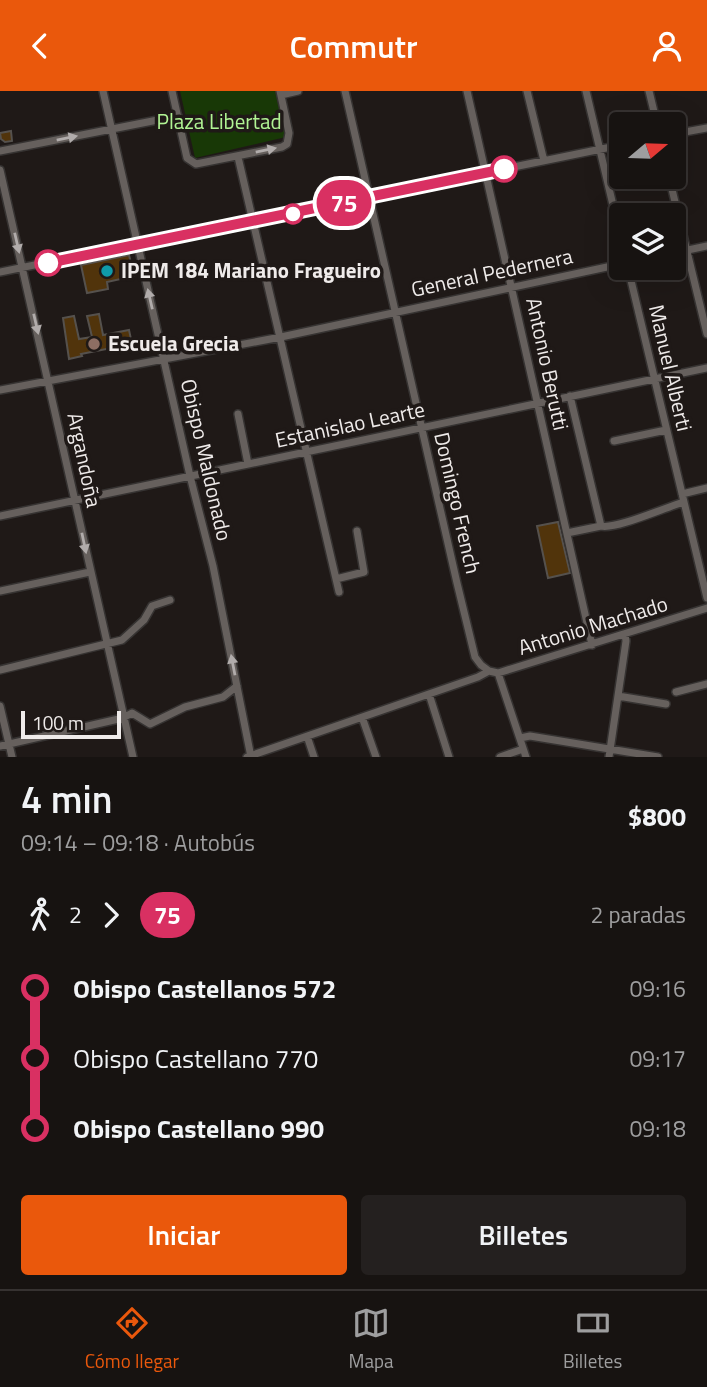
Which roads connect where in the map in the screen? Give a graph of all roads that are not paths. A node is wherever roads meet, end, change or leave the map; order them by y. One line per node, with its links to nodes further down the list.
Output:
1 (103, 91): 13 (street, Obispo Maldonado)
2 (172, 91): 11 (street)
3 (298, 91): 9 (street)
4 (345, 91): 23 (street, Domingo French)
5 (467, 91): 21 (street, Antonio Berutti)
6 (527, 91): 19 (street)
7 (586, 91): 16 (street)
8 (649, 91): 10 (street)
9 (281, 93): 18 (street, one-way to 9)
10 (654, 112)
11 (178, 116): 13 (street); 18 (street)
12 (707, 128): 14 (street)
13 (111, 130): 17 (street, one-way to 13); 26 (street, Obispo Maldonado)
14 (686, 132)
15 (609, 148): 16 (street)
16 (600, 150): 19 (street); 24 (street)
17 (0, 151)
18 (238, 157): 25 (street)
19 (544, 161): 21 (street)
20 (0, 170): 30 (street, Argandoña, one-way to 30)
21 (487, 173): 23 (street); 33 (street, Antonio Berutti)
22 (672, 189): 28 (street)
23 (369, 198): 25 (street); 34 (street, Domingo French)
24 (613, 203)
25 (255, 222): 26 (street); 36 (street)
26 (137, 245): 30 (street); 37 (street, Obispo Maldonado, one-way to 26)
27 (707, 246): 28 (street)
28 (687, 250): 35 (street)
29 (609, 266): 33 (street, General Pedernera)
30 (23, 267): 31 (street); 40 (street, Argandoña, one-way to 40)
31 (0, 272)
32 (631, 280): 39 (street, Manuel Alberti)
33 (512, 286): 34 (street, General Pedernera); 43 (street, Antonio Berutti)
34 (396, 312): 36 (street, General Pedernera); 45 (street, Domingo French)
35 (707, 334)
36 (281, 337): 37 (street, General Pedernera); 48 (street)
37 (164, 359): 40 (street, General Pedernera); 50 (street, Obispo Maldonado)
38 (707, 368): 39 (street, Estanislao Learte)
39 (654, 379): 42 (street, Estanislao Learte); 46 (street, Manuel Alberti)
40 (49, 380): 41 (street, General Pedernera); 53 (street, Argandoña)
41 (0, 390)
42 (570, 396): 43 (street, Estanislao Learte); 55 (street)
43 (538, 403): 45 (street, Estanislao Learte); 57 (street, Antonio Berutti)
44 (238, 414): 49 (street)
45 (421, 427): 48 (street, Estanislao Learte); 69 (street, Domingo French)
46 (666, 430): 47 (street); 52 (street, Manuel Alberti)
47 (614, 441)
48 (307, 452): 49 (street, Estanislao Learte); 59 (street)
49 (248, 464): 50 (street, Estanislao Learte)
50 (190, 476): 53 (street, Estanislao Learte); 72 (street, Obispo Maldonado, one-way to 50)
51 (707, 488): 52 (street)
52 (683, 498): 55 (street); 62 (street, Manuel Alberti)
53 (75, 500): 54 (street, Estanislao Learte); 58 (street, Argandoña, one-way to 58)
54 (0, 516)
55 (601, 526): 57 (street)
56 (357, 531): 59 (street)
57 (567, 533): 66 (street, Antonio Berutti)
58 (90, 572): 60 (street); 67 (street, Argandoña)
59 (336, 579): 61 (street)
60 (0, 591)
61 (339, 592)
62 (707, 598)
63 (170, 600): 67 (street)
64 (707, 608): 65 (street, Antonio Machado)
65 (625, 634): 66 (street, Antonio Machado); 75 (street)
66 (592, 645): 70 (street, Antonio Machado)
67 (107, 646): 68 (street); 79 (street, Argandoña)
68 (0, 670)
69 (489, 671): 70 (street, Antonio Machado); 74 (street)
70 (498, 673): 81 (street)
71 (707, 684): 73 (street)
72 (237, 686): 79 (street); 88 (street, Obispo Maldonado)
73 (676, 692)
74 (429, 694): 78 (street); 91 (street)
75 (618, 696): 76 (street); 85 (street)
76 (666, 703)
77 (0, 706): 82 (street)
78 (362, 717): 80 (street); 90 (street)
79 (123, 718): 82 (street); 87 (street, Argandoña)
80 (307, 736): 88 (street); 89 (street)
81 (520, 738): 84 (street); 85 (street)
82 (9, 744): 83 (street); 86 (street)
83 (0, 746)
84 (524, 753): 92 (street)
85 (609, 753): 93 (street)
86 (12, 757)
87 (132, 757)
88 (249, 757)
89 (314, 757)
90 (376, 757)
91 (449, 757)
92 (500, 757)
93 (658, 757)

